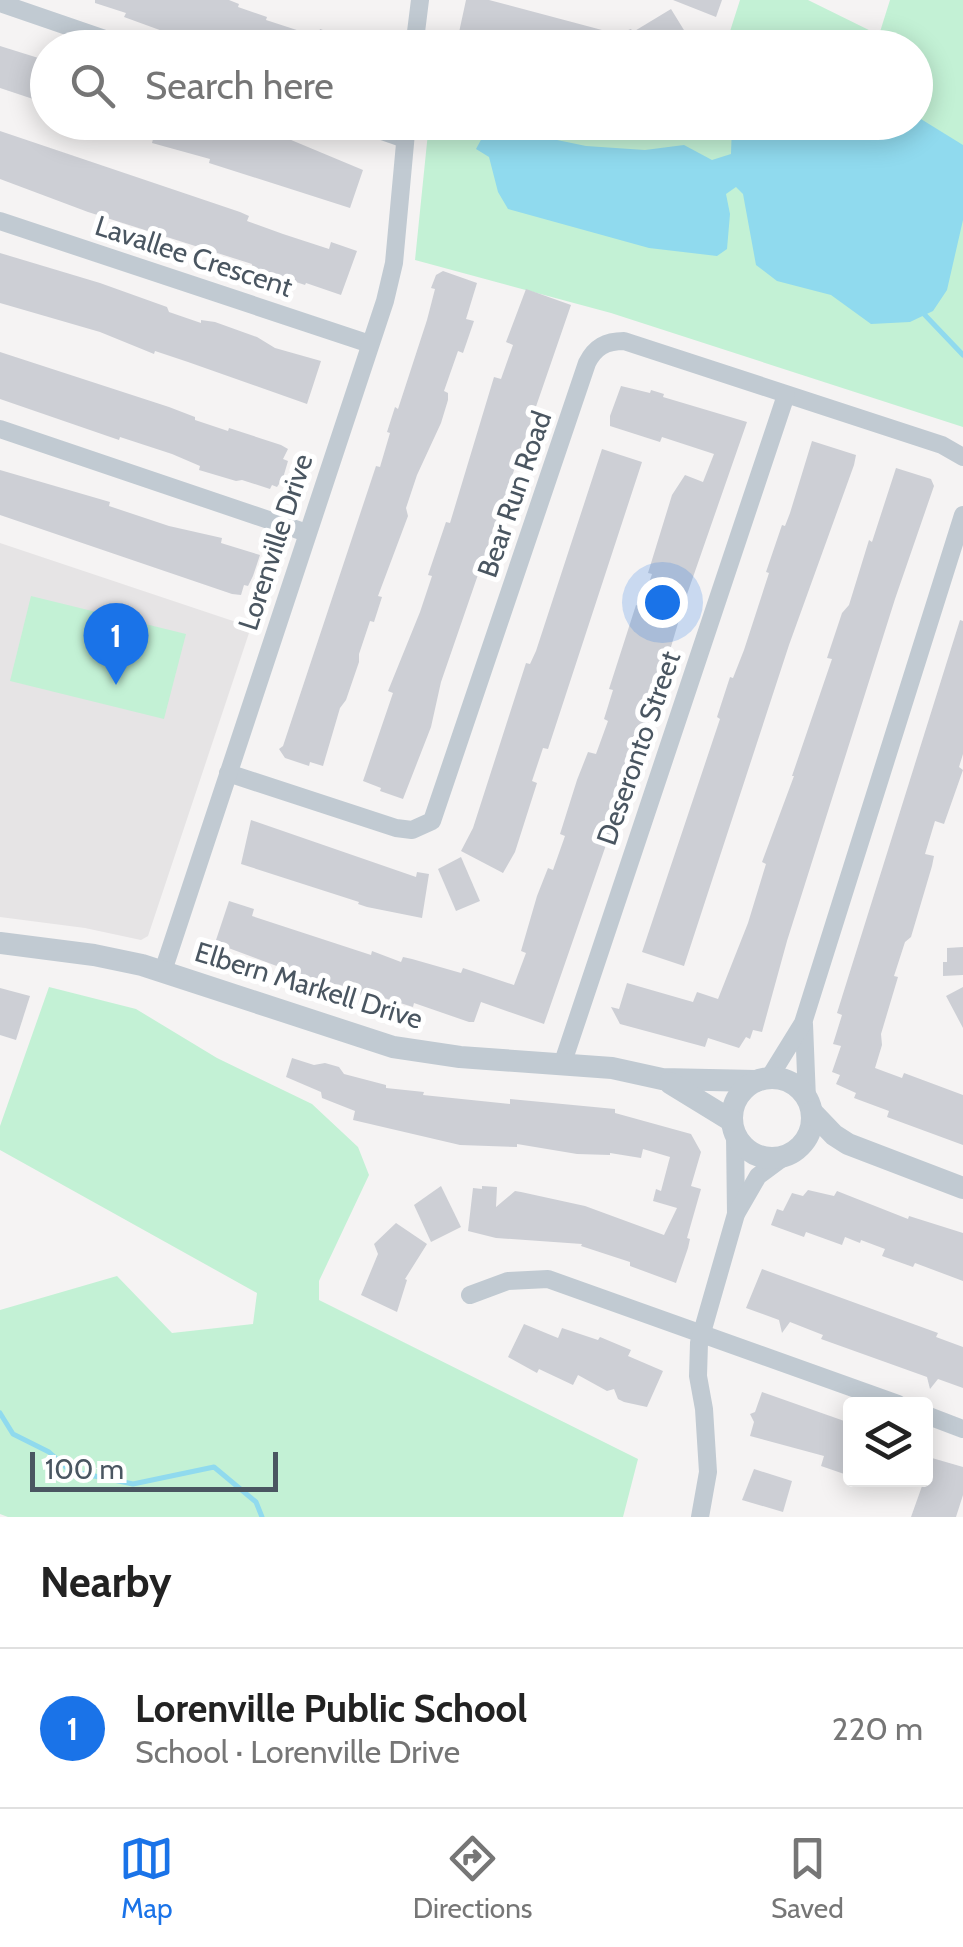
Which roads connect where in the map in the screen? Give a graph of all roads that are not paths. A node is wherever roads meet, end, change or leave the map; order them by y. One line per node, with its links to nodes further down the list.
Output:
1 (420, 0): 4 (street)
2 (0, 3): 3 (street)
3 (79, 30)
4 (416, 30)
5 (405, 140): 7 (street, Lorenville Drive)
6 (0, 221): 7 (street, Lavallee Crescent)
7 (370, 344): 12 (street, Lorenville Drive)
8 (786, 396): 10 (street, Bear Run Road); 13 (street, Bear Run Road); 17 (street, Deseronto Street)
9 (0, 429): 12 (street)
10 (963, 456)
11 (963, 515): 16 (street)
12 (307, 533): 13 (street, Lorenville Drive)
13 (228, 772): 15 (street, Lorenville Drive)
14 (0, 944): 15 (street, Elbern Markell Drive)
15 (163, 971): 17 (street, Elbern Markell Drive)
16 (804, 1023): 19 (street); 20 (street)
17 (564, 1062): 18 (street, Elbern Markell Drive)
18 (662, 1079): 19 (street, Elbern Markell Drive); 21 (street, Elbern Markell Drive)
19 (762, 1080): 20 (street); 21 (street)
20 (809, 1106): 22 (street); 23 (street)
21 (734, 1128): 22 (street); 25 (street)
22 (791, 1153): 23 (street); 25 (street)
23 (871, 1154): 24 (street)
24 (963, 1188)
25 (736, 1214): 27 (street)
26 (470, 1295): 27 (street)
27 (703, 1332): 28 (street); 31 (street)
28 (879, 1397)
29 (933, 1418): 30 (street)
30 (963, 1429)
31 (700, 1517)

